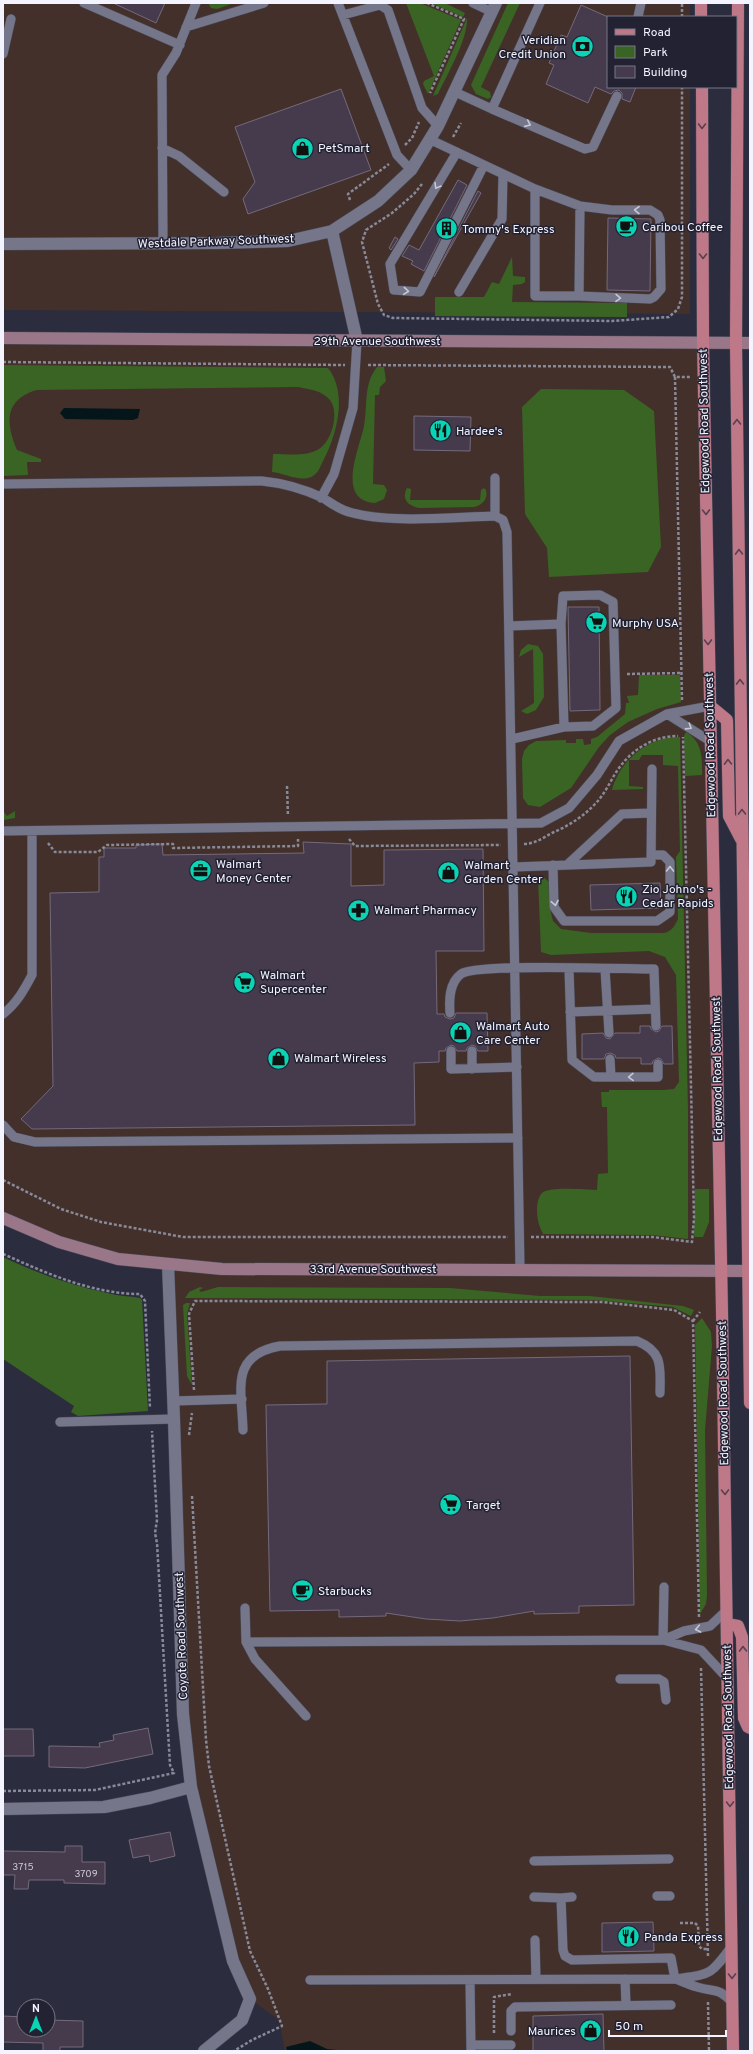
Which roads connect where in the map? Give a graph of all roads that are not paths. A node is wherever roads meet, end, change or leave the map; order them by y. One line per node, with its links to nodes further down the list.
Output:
1 (84, 3): 16 (lane)
2 (196, 3): 15 (lane)
3 (264, 3): 15 (lane)
4 (338, 3): 11 (lane)
5 (473, 3): 10 (lane)
6 (540, 3): 21 (lane)
7 (641, 3): 12 (lane)
8 (701, 3): 13 (main road)
9 (738, 3): 40 (main road)
10 (494, 7): 19 (street, Westdale Parkway Southwest)
11 (343, 15): 22 (lane); 27 (lane)
12 (638, 16)
13 (701, 16)
14 (12, 19): 17 (lane)
15 (186, 27): 16 (lane)
16 (180, 45): 24 (lane)
17 (3, 54)
18 (702, 88): 39 (main road, Edgewood Road Southwest, one-way to 39)
19 (455, 92): 21 (lane); 22 (street, Westdale Parkway Southwest)
20 (617, 96): 21 (lane, one-way to 20)
21 (492, 109)
22 (438, 126): 23 (street, Westdale Parkway Southwest)
23 (431, 140): 25 (lane); 27 (street, Westdale Parkway Southwest)
24 (162, 148): 30 (lane); 33 (lane)
25 (457, 152): 26 (lane); 26 (lane, one-way to 26)
26 (484, 165): 28 (lane)
27 (411, 170): 32 (street, Westdale Parkway Southwest)
28 (503, 174): 29 (lane); 35 (lane)
29 (535, 189): 31 (lane); 36 (lane)
30 (224, 192)
31 (580, 206): 36 (lane); 36 (lane, one-way to 31)
32 (332, 231): 33 (street, Westdale Parkway Southwest); 38 (street)
33 (163, 243): 34 (street, Westdale Parkway Southwest)
34 (3, 244)
35 (459, 292)
36 (579, 296)
37 (3, 338): 38 (street, 29th Avenue Southwest)
38 (357, 341): 39 (street, 29th Avenue Southwest); 44 (lane)
39 (703, 343): 40 (street, 29th Avenue Southwest); 48 (main road, Edgewood Road Southwest, one-way to 48)
40 (736, 343): 41 (street, 29th Avenue Southwest); 58 (main road, one-way to 40)
41 (750, 343)
42 (495, 478): 45 (lane)
43 (3, 484): 44 (lane)
44 (322, 498): 45 (lane)
45 (495, 516): 47 (lane)
46 (561, 624): 47 (lane); 50 (lane); 50 (lane)
47 (509, 626): 51 (lane)
48 (710, 706): 49 (lane); 52 (main road, Edgewood Road Southwest); 58 (main road, one-way to 48)
49 (667, 714): 52 (lane, one-way to 52); 55 (lane)
50 (564, 727): 51 (lane)
51 (512, 739): 55 (lane)
52 (710, 741): 87 (main road, Edgewood Road Southwest)
53 (652, 769): 54 (lane)
54 (651, 813): 59 (lane); 61 (lane)
55 (513, 824): 57 (lane); 62 (lane)
56 (3, 831): 57 (lane)
57 (32, 832): 72 (lane)
58 (742, 840): 63 (main road)
59 (651, 855): 60 (lane, one-way to 59); 61 (lane)
60 (553, 864): 61 (lane); 62 (lane)
61 (568, 864)
62 (514, 867): 64 (lane)
63 (747, 895): 67 (main road)
64 (516, 968): 65 (lane); 71 (lane); 79 (lane)
65 (569, 969): 66 (lane); 70 (lane)
66 (605, 969): 68 (lane); 69 (lane)
67 (747, 997): 88 (main road)
68 (655, 1009): 69 (lane); 73 (lane)
69 (608, 1010): 70 (lane); 74 (lane)
70 (570, 1012): 81 (lane)
71 (450, 1013)
72 (3, 1014)
73 (656, 1026)
74 (609, 1033)
75 (451, 1051): 80 (lane)
76 (472, 1051): 80 (lane)
77 (610, 1058): 81 (lane)
78 (658, 1064): 81 (lane, one-way to 81)
79 (517, 1067): 80 (lane); 83 (lane)
80 (472, 1069)
81 (611, 1077)
82 (3, 1125): 83 (lane)
83 (518, 1138): 86 (lane)
84 (3, 1218): 85 (street, 33rd Avenue Southwest)
85 (168, 1264): 86 (street, 33rd Avenue Southwest); 91 (street, Coyote Road Southwest)
86 (520, 1269): 87 (street, 33rd Avenue Southwest)
87 (721, 1271): 88 (street, 33rd Avenue Southwest); 98 (main road, Edgewood Road Southwest, one-way to 98)
88 (749, 1271): 92 (main road)
89 (660, 1393): 90 (lane)
90 (242, 1399): 91 (lane); 95 (lane)
91 (174, 1402): 93 (street, Coyote Road Southwest)
92 (750, 1403)
93 (174, 1419): 94 (lane); 107 (street, Coyote Road Southwest)
94 (60, 1422)
95 (243, 1430)
96 (664, 1587): 100 (lane)
97 (246, 1608): 101 (lane)
98 (727, 1610): 99 (main road, Edgewood Road Southwest); 100 (lane, one-way to 100)
99 (727, 1624): 103 (main road, Edgewood Road Southwest); 106 (main road, one-way to 99)
100 (663, 1640): 101 (lane); 103 (lane)
101 (246, 1642): 105 (lane)
102 (620, 1679): 104 (lane)
103 (728, 1679): 117 (main road, Edgewood Road Southwest, one-way to 117)
104 (666, 1700)
105 (306, 1716)
106 (750, 1728)
107 (191, 1787): 108 (street); 129 (street, Coyote Road Southwest)
108 (3, 1809)
109 (669, 1859): 110 (lane)
110 (534, 1861)
111 (657, 1896): 112 (lane)
112 (670, 1896)
113 (534, 1897): 114 (lane)
114 (561, 1898): 115 (lane); 120 (lane)
115 (572, 1898)
116 (535, 1940): 118 (lane)
117 (732, 1946): 120 (lane); 123 (main road, Edgewood Road Southwest, one-way to 123)
118 (536, 1979): 119 (lane); 122 (lane)
119 (625, 1979): 120 (lane); 124 (lane)
120 (675, 1979): 123 (lane)
121 (310, 1980): 122 (lane)
122 (470, 1980): 128 (lane)
123 (733, 2003): 130 (main road, Edgewood Road Southwest)
124 (626, 2005): 125 (lane); 126 (lane)
125 (671, 2005)
126 (511, 2031)
127 (511, 2045): 128 (lane)
128 (471, 2048)
129 (204, 2051)
130 (733, 2051)

